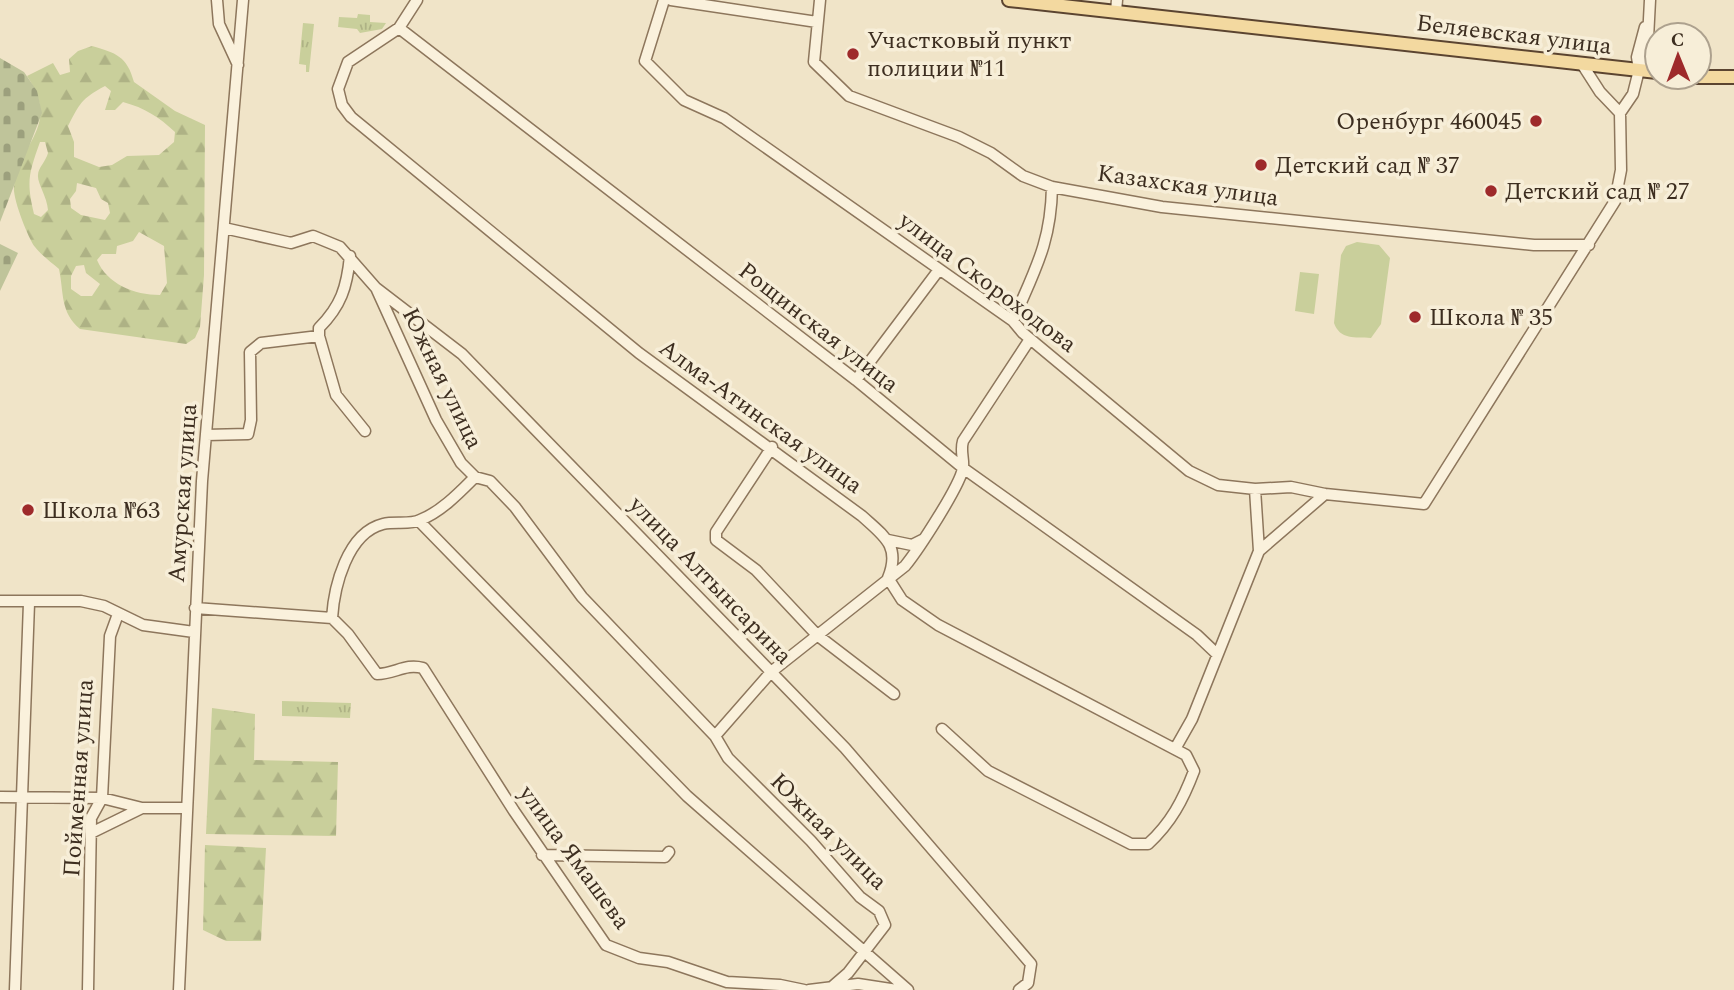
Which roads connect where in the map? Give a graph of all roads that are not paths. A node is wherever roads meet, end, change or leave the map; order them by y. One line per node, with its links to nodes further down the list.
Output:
1 (217, 0): 13 (street)
2 (243, 0): 13 (street, Амурская улица)
3 (417, 0): 11 (street)
4 (664, 0): 25 (street, улица Скороходова)
5 (671, 0): 10 (street)
6 (820, 0): 10 (street)
7 (1009, 0): 9 (main road, Беляевская улица)
8 (1650, 0): 14 (street)
9 (1117, 6): 12 (main road, Беляевская улица)
10 (817, 22): 21 (street, Казахская улица)
11 (399, 28): 30 (street, Рощинская улица); 33 (street, Алма-Атинская улица)
12 (1582, 64): 14 (main road, Беляевская улица); 20 (street)
13 (238, 66): 22 (street, Амурская улица)
14 (1639, 70): 15 (main road, Беляевская улица); 20 (street)
15 (1643, 70)
16 (1734, 77): 17 (main road)
17 (1713, 78)
18 (1713, 81): 19 (main road)
19 (1734, 87)
20 (1620, 114): 23 (street)
21 (1052, 187): 23 (street, Казахская улица); 27 (street)
22 (224, 229): 24 (street, улица Алтынсарина); 32 (street, Амурская улица)
23 (1589, 245): 37 (street, улица Скороходова)
24 (350, 256): 26 (street, улица Алтынсарина); 28 (street)
25 (938, 271): 27 (street, улица Скороходова); 30 (street)
26 (376, 288): 35 (street, Южная улица); 51 (street, улица Алтынсарина)
27 (1013, 321): 29 (street, улица Скороходова)
28 (319, 336): 31 (street); 32 (street)
29 (1030, 339): 34 (street); 36 (street, улица Скороходова)
30 (856, 380): 34 (street, Рощинская улица)
31 (365, 431)
32 (206, 435): 45 (street, Амурская улица)
33 (772, 447): 40 (street, Алма-Атинская улица); 49 (street)
34 (963, 468): 39 (street); 50 (street, Рощинская улица)
35 (475, 477): 38 (street); 54 (street, Южная улица)
36 (1255, 489): 37 (street, улица Скороходова); 41 (street)
37 (1325, 494): 41 (street)
38 (419, 521): 47 (street); 66 (street)
39 (928, 537): 40 (street); 42 (street)
40 (888, 540): 42 (street)
41 (1259, 551): 50 (street)
42 (888, 578): 49 (street); 55 (street)
43 (0, 601): 44 (street)
44 (29, 603): 46 (street); 56 (street)
45 (195, 608): 47 (street); 48 (street, Амурская улица)
46 (118, 614): 48 (street); 59 (street, Пойменная улица)
47 (332, 618): 65 (street, улица Ямашева)
48 (194, 632): 61 (street, Амурская улица)
49 (817, 635): 51 (street); 52 (street)
50 (1217, 654): 55 (street)
51 (771, 672): 54 (street); 74 (street, улица Алтынсарина)
52 (894, 694)
53 (942, 729): 55 (street)
54 (715, 736): 66 (street, Южная улица)
55 (1175, 749)
56 (23, 796): 57 (street); 58 (street); 68 (street)
57 (0, 797)
58 (82, 797): 59 (street); 62 (street)
59 (102, 798): 60 (street); 62 (street, Пойменная улица)
60 (142, 808): 61 (street); 63 (street)
61 (186, 808): 70 (street, Амурская улица)
62 (92, 818): 63 (street, Пойменная улица)
63 (91, 833): 69 (street, Пойменная улица)
64 (670, 852): 65 (street)
65 (542, 855): 71 (street, улица Ямашева)
66 (864, 951): 67 (street); 73 (street)
67 (833, 986): 71 (street, улица Ямашева); 72 (street, улица Ямашева)
68 (15, 990)
69 (89, 990)
70 (179, 990)
71 (806, 990)
72 (897, 990)
73 (908, 990)
74 (1019, 990)

